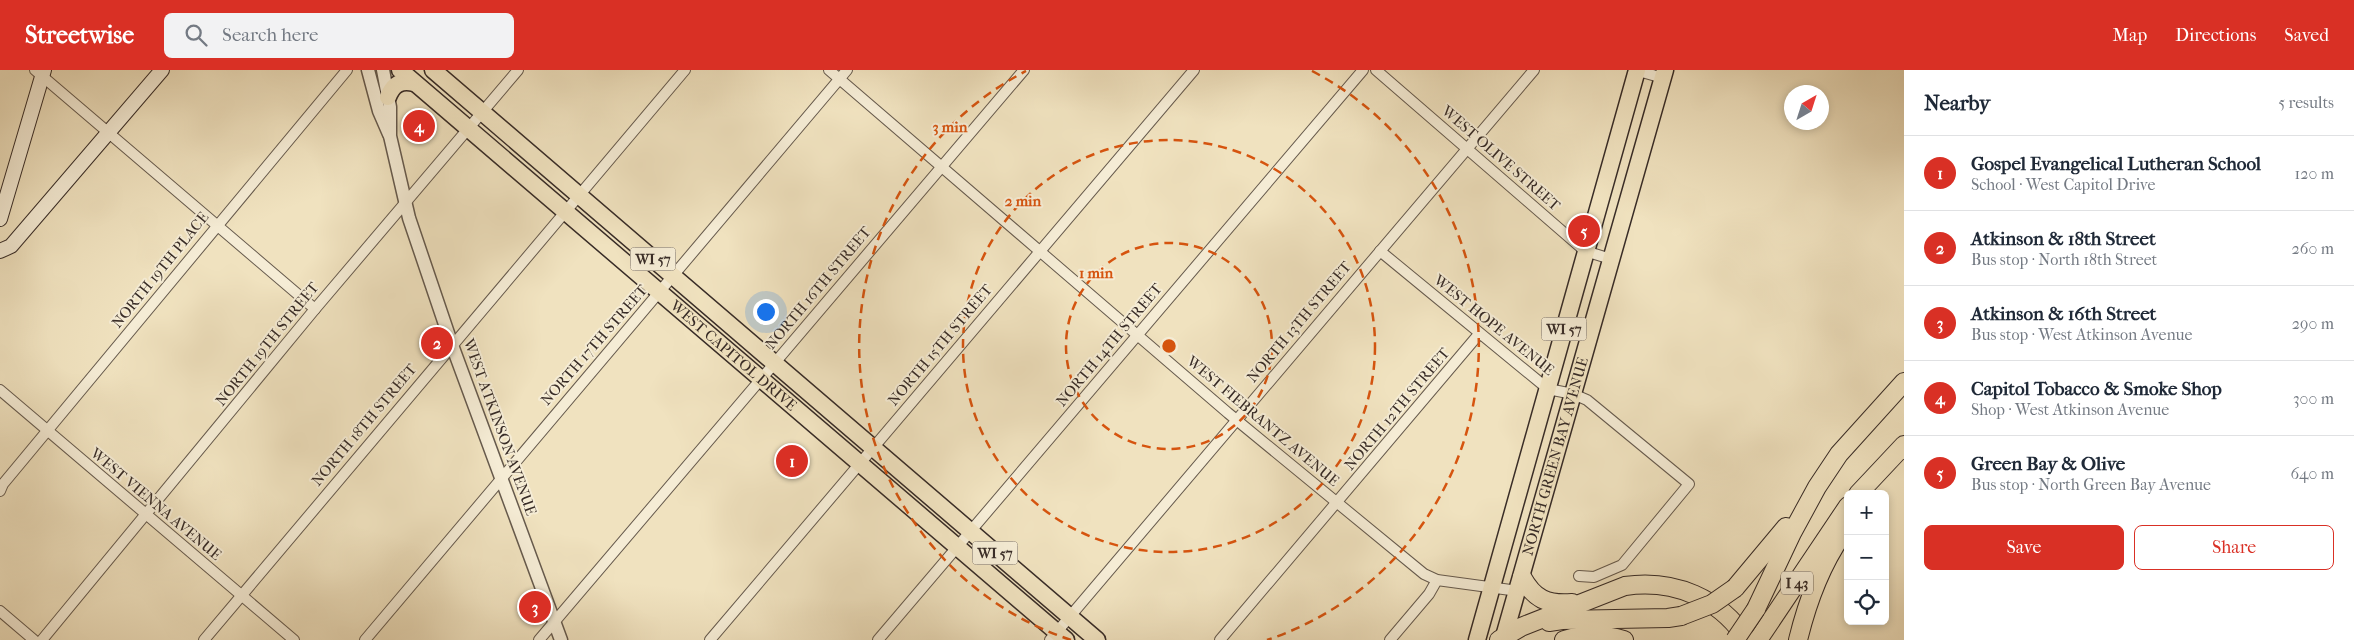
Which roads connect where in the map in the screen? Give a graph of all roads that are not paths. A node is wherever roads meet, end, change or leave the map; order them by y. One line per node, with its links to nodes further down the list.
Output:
1 (162, 70): 24 (main road)
2 (347, 70): 32 (street, NORTH 19TH PLACE)
3 (368, 70): 25 (street, WEST ATKINSON AVENUE)
4 (383, 70): 21 (street, WEST ATKINSON AVENUE)
5 (400, 70): 20 (main road, WEST CAPITOL DRIVE / WI 57)
6 (433, 70): 22 (main road, WEST CAPITOL DRIVE / WI 57)
7 (518, 70): 22 (street, NORTH 19TH STREET)
8 (685, 70): 28 (street, NORTH 18TH STREET)
9 (828, 70): 19 (street, WEST FIEBRANTZ AVENUE)
10 (846, 70): 19 (street, NORTH 17TH STREET)
11 (1024, 70): 27 (street, NORTH 16TH STREET)
12 (1194, 70): 34 (street, NORTH 15TH STREET)
13 (1363, 70): 42 (street, NORTH 14TH STREET)
14 (1376, 70): 26 (street, WEST OLIVE STREET)
15 (1534, 70): 26 (street, NORTH 13TH STREET)
16 (1636, 70): 18 (street); 36 (main road, NORTH GREEN BAY AVENUE / WI 57)
17 (41, 72): 24 (street); 31 (main road)
18 (1664, 74): 37 (main road, NORTH GREEN BAY AVENUE / WI 57)
19 (839, 79): 27 (street, WEST FIEBRANTZ AVENUE); 38 (street, NORTH 17TH STREET)
20 (414, 83): 21 (main road); 23 (main road, WEST CAPITOL DRIVE / WI 57)
21 (388, 97): 25 (street, WEST ATKINSON AVENUE)
22 (483, 112): 23 (street, NORTH 19TH STREET); 28 (main road, WEST CAPITOL DRIVE / WI 57)
23 (468, 128): 29 (street, NORTH 19TH STREET); 30 (main road, WEST CAPITOL DRIVE / WI 57)
24 (109, 133): 32 (street); 33 (main road)
25 (390, 136): 29 (street, WEST ATKINSON AVENUE)
26 (1466, 149): 35 (street, NORTH 13TH STREET); 36 (street, WEST OLIVE STREET)
27 (941, 167): 34 (street, WEST FIEBRANTZ AVENUE); 44 (street, NORTH 16TH STREET)
28 (579, 195): 30 (street, NORTH 18TH STREET); 38 (main road, WEST CAPITOL DRIVE / WI 57)
29 (405, 203): 40 (street, NORTH 19TH STREET); 43 (street, WEST ATKINSON AVENUE)
30 (565, 211): 39 (main road, WEST CAPITOL DRIVE / WI 57); 43 (street, NORTH 18TH STREET)
31 (0, 219)
32 (216, 226): 40 (street); 51 (street, NORTH 19TH PLACE)
33 (0, 251)
34 (1039, 251): 42 (street, WEST FIEBRANTZ AVENUE); 53 (street, NORTH 15TH STREET)
35 (1380, 251): 41 (street, WEST HOPE AVENUE); 50 (street, NORTH 13TH STREET)
36 (1585, 251): 37 (street, WEST OLIVE STREET); 47 (main road, NORTH GREEN BAY AVENUE / WI 57)
37 (1611, 260): 49 (main road, NORTH GREEN BAY AVENUE / WI 57)
38 (673, 276): 39 (street, NORTH 17TH STREET); 44 (main road, WEST CAPITOL DRIVE / WI 57)
39 (659, 292): 45 (main road, WEST CAPITOL DRIVE / WI 57); 56 (street, NORTH 17TH STREET)
40 (315, 309): 63 (street, NORTH 19TH STREET)
41 (1479, 334): 47 (street, WEST HOPE AVENUE); 61 (street, NORTH 12TH STREET)
42 (1137, 336): 50 (street, WEST FIEBRANTZ AVENUE); 64 (street, NORTH 14TH STREET)
43 (452, 344): 56 (street, WEST ATKINSON AVENUE); 71 (street, NORTH 18TH STREET)
44 (774, 363): 45 (street, NORTH 16TH STREET); 53 (main road, WEST CAPITOL DRIVE / WI 57)
45 (761, 379): 55 (main road, WEST CAPITOL DRIVE / WI 57); 75 (street, NORTH 16TH STREET)
46 (1904, 382): 57 (highway, I 43)
47 (1548, 389): 49 (street, WEST HOPE AVENUE); 70 (main road, NORTH GREEN BAY AVENUE / WI 57)
48 (0, 390): 51 (street, WEST VIENNA AVENUE)
49 (1573, 394): 67 (street, WEST HOPE AVENUE); 69 (main road, NORTH GREEN BAY AVENUE / WI 57)
50 (1236, 420): 61 (street, WEST FIEBRANTZ AVENUE); 74 (street, NORTH 13TH STREET)
51 (47, 431): 60 (street, NORTH 19TH PLACE); 63 (street, WEST VIENNA AVENUE)
52 (1904, 445): 58 (highway)
53 (873, 448): 55 (street, NORTH 15TH STREET); 64 (main road, WEST CAPITOL DRIVE / WI 57)
54 (1904, 458): 59 (highway)
55 (859, 464): 66 (main road, WEST CAPITOL DRIVE / WI 57); 86 (street, NORTH 15TH STREET)
56 (502, 477): 75 (street, WEST ATKINSON AVENUE); 83 (street, NORTH 17TH STREET)
57 (1817, 487): 78 (highway, bridge); 94 (highway, I 43, bridge)
58 (1862, 490)
59 (1877, 490)
60 (0, 491)
61 (1338, 503): 68 (street, WEST FIEBRANTZ AVENUE); 89 (street, NORTH 12TH STREET)
62 (1844, 512): 76 (highway, I 43)
63 (146, 515): 71 (street, WEST VIENNA AVENUE); 80 (street, NORTH 19TH STREET)
64 (970, 531): 66 (street, NORTH 14TH STREET); 74 (main road, WEST CAPITOL DRIVE / WI 57)
65 (1844, 533): 96 (highway)
66 (956, 547): 77 (main road, WEST CAPITOL DRIVE / WI 57); 87 (street, NORTH 14TH STREET)
67 (1579, 576)
68 (1437, 580): 70 (street, WEST FIEBRANTZ AVENUE); 90 (street)
69 (1520, 584): 70 (street, WEST FIEBRANTZ AVENUE); 72 (highway); 78 (main road, NORTH GREEN BAY AVENUE / WI 57)
70 (1490, 587): 91 (main road, NORTH GREEN BAY AVENUE / WI 57)
71 (241, 595): 81 (street, NORTH 18TH STREET); 82 (street, WEST VIENNA AVENUE)
72 (1582, 602): 78 (highway); 95 (highway)
73 (0, 611): 79 (street)
74 (1070, 617): 77 (street, NORTH 13TH STREET); 88 (main road, WEST CAPITOL DRIVE / WI 57)
75 (554, 622): 84 (street, NORTH 16TH STREET); 85 (street, WEST ATKINSON AVENUE)
76 (1762, 635)
77 (1057, 637)
78 (1505, 638)
79 (34, 640)
80 (42, 640)
81 (204, 640)
82 (294, 640)
83 (365, 640)
84 (539, 640)
85 (561, 640)
86 (710, 640)
87 (878, 640)
88 (1097, 640)
89 (1220, 640)
90 (1390, 640)
91 (1477, 640)
92 (1564, 640): 93 (highway)
93 (1624, 640)
94 (1735, 640)
95 (1747, 640)
96 (1798, 640)

